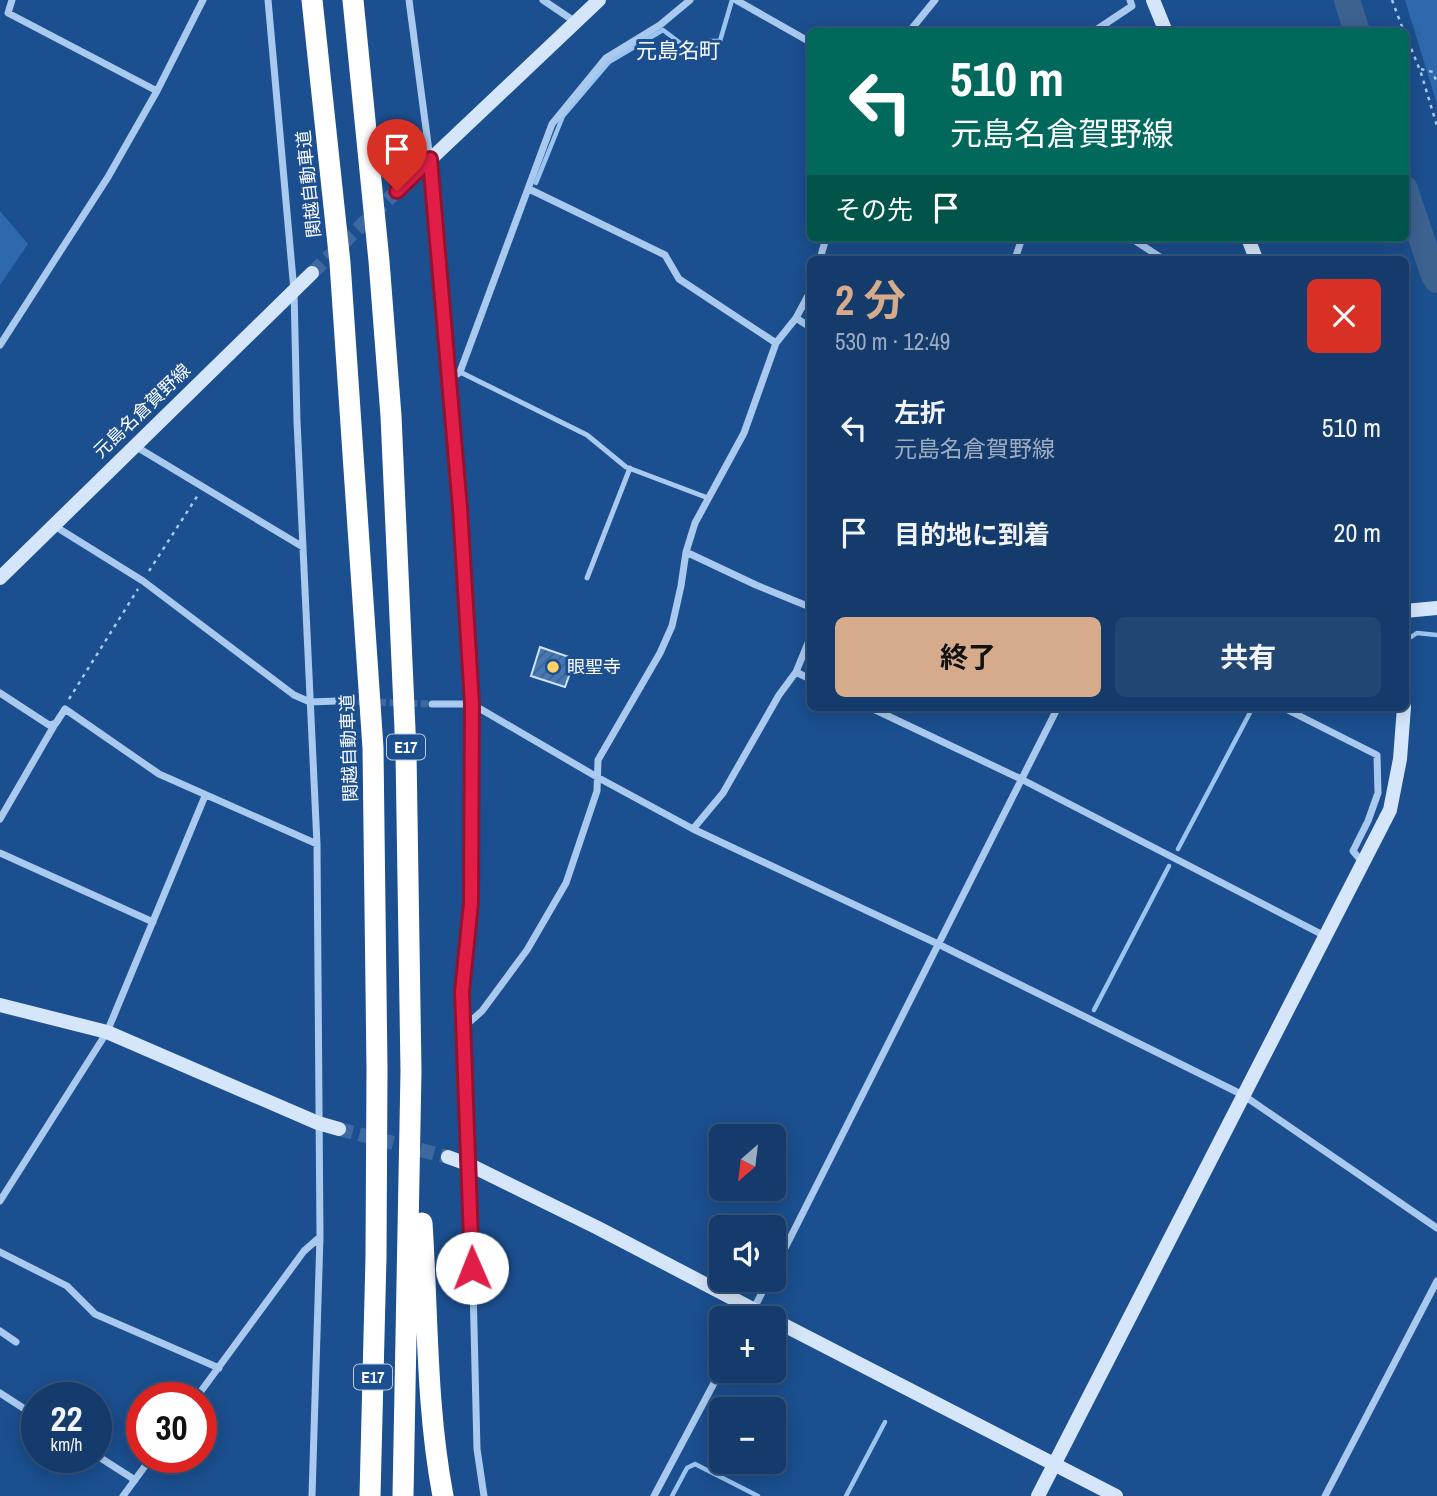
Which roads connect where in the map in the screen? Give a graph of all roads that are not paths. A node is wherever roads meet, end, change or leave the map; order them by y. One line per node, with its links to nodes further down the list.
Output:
1 (12, 0): 14 (street)
2 (203, 0): 20 (street)
3 (268, 0): 27 (street)
4 (313, 0): 84 (highway, 関越自動車道 / E17)
5 (353, 0): 73 (highway, E17)
6 (410, 0): 21 (street)
7 (543, 0): 15 (street)
8 (599, 0): 15 (street)
9 (690, 0): 22 (street)
10 (736, 0): 19 (street)
11 (935, 0): 16 (street)
12 (1129, 0): 17 (street)
13 (1153, 0): 18 (street)
14 (4, 14): 20 (street)
15 (574, 21): 21 (street)
16 (912, 28)
17 (1099, 28)
18 (1164, 28)
19 (807, 40)
20 (158, 92): 32 (street)
21 (430, 159): 23 (street); 34 (street)
22 (529, 190): 31 (street); 33 (street)
23 (397, 191)
24 (1137, 242): 25 (street)
25 (1158, 256)
26 (312, 273): 27 (street, 元島名倉賀野線)
27 (294, 291): 35 (street, 元島名倉賀野線); 39 (street)
28 (807, 298): 29 (street)
29 (796, 318): 30 (street); 31 (street)
30 (807, 325)
31 (776, 343): 37 (street)
32 (0, 345)
33 (460, 372): 34 (street); 36 (lane)
34 (447, 380): 53 (street)
35 (134, 445): 38 (street, 元島名倉賀野線); 39 (street)
36 (630, 468): 37 (lane); 42 (lane)
37 (708, 498): 40 (street)
38 (53, 525): 41 (street, 元島名倉賀野線); 51 (street)
39 (303, 547): 51 (street)
40 (686, 552): 43 (street); 59 (street)
41 (0, 578)
42 (587, 578)
43 (807, 606)
44 (1437, 608): 45 (street)
45 (1409, 611)
46 (807, 645): 47 (street)
47 (796, 672): 48 (street); 63 (street)
48 (807, 678)
49 (0, 693): 58 (street)
50 (337, 701): 51 (street)
51 (310, 702): 64 (street)
52 (432, 704): 53 (street)
53 (472, 704): 59 (street); 71 (street)
54 (877, 711): 60 (street)
55 (1056, 711): 60 (street)
56 (1290, 711): 66 (street)
57 (1404, 711): 66 (street)
58 (56, 723): 61 (street); 62 (street)
59 (597, 777): 63 (street); 71 (street)
60 (1021, 779): 68 (street); 69 (street)
61 (205, 796): 64 (street); 67 (street)
62 (0, 819)
63 (693, 829): 69 (street)
64 (317, 844): 75 (street)
65 (0, 853): 67 (street)
66 (1363, 864): 68 (street)
67 (153, 922): 72 (street)
68 (1327, 937): 74 (street)
69 (938, 944): 74 (street); 82 (street)
70 (0, 1005): 72 (street)
71 (464, 1027): 78 (street)
72 (107, 1032): 75 (street); 79 (street)
73 (411, 1071): 103 (highway, E17); 104 (highway)
74 (1243, 1095): 80 (street); 95 (street)
75 (318, 1123): 76 (street); 81 (street)
76 (339, 1129)
77 (448, 1157): 78 (street)
78 (470, 1165): 86 (street); 105 (street)
79 (0, 1201)
80 (1437, 1228)
81 (320, 1237): 90 (street); 100 (street)
82 (786, 1245)
83 (0, 1252): 90 (street)
84 (376, 1257): 101 (highway); 102 (highway, 関越自動車道 / E17)
85 (1437, 1281): 109 (street)
86 (737, 1306)
87 (786, 1326): 95 (street)
88 (0, 1331): 89 (street)
89 (16, 1342)
90 (219, 1368): 91 (street)
91 (208, 1382)
92 (714, 1383): 106 (street)
93 (0, 1393): 94 (street)
94 (21, 1407)
95 (1055, 1464): 107 (street); 108 (street)
96 (112, 1465): 98 (street)
97 (140, 1473): 98 (street)
98 (135, 1479): 99 (street)
99 (123, 1496)
100 (312, 1496)
101 (359, 1496)
102 (370, 1496)
103 (403, 1496)
104 (443, 1496)
105 (484, 1496)
106 (654, 1496)
107 (1038, 1496)
108 (1116, 1496)
109 (1325, 1496)

